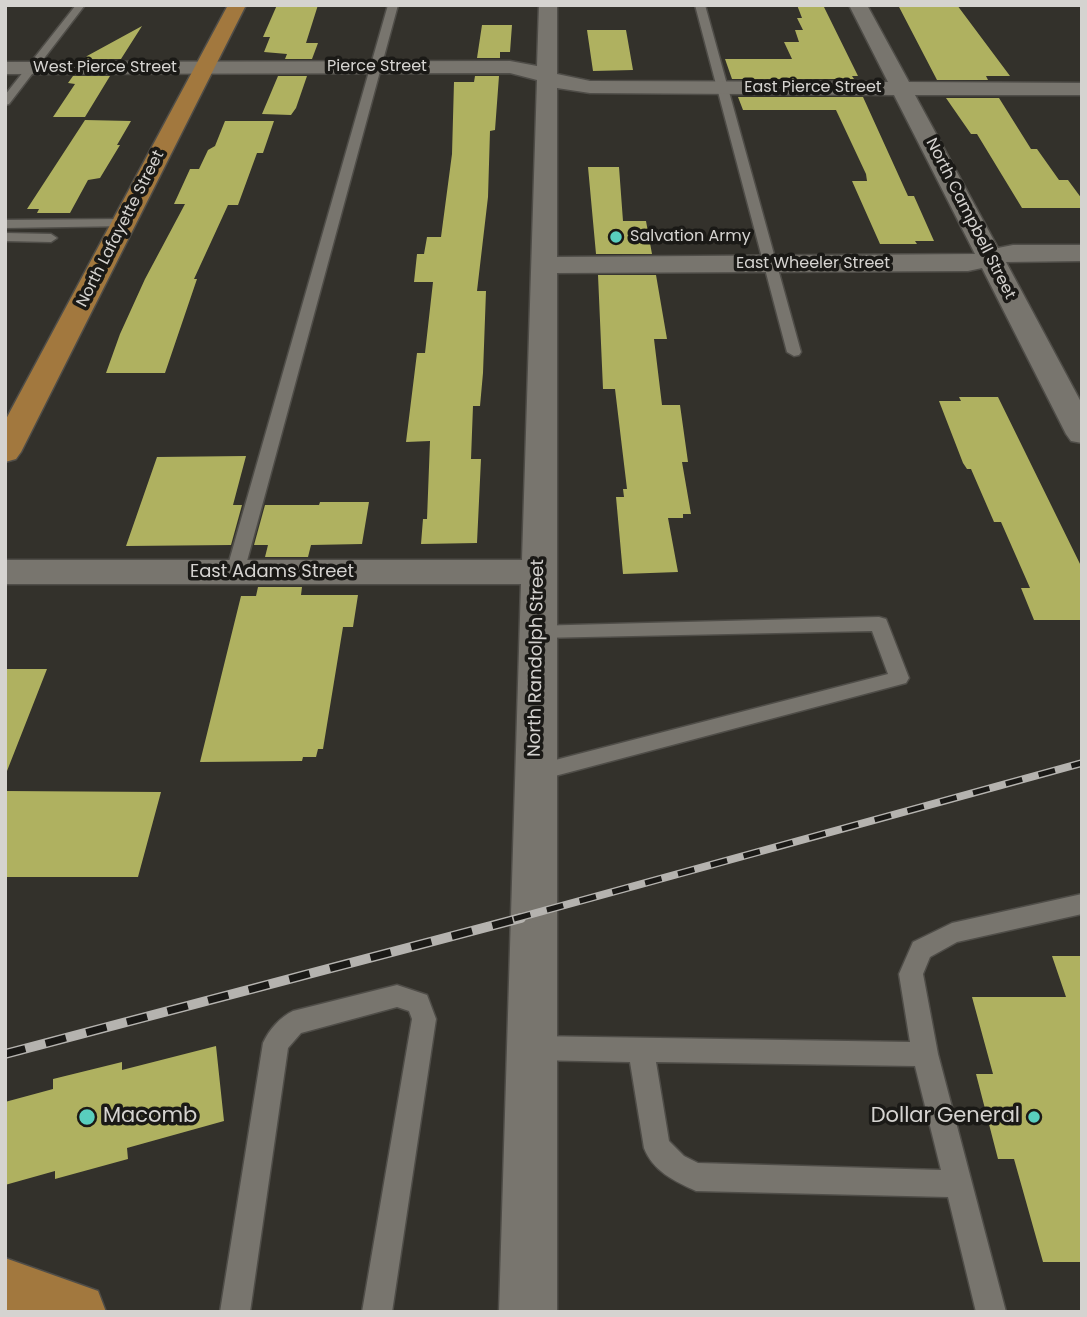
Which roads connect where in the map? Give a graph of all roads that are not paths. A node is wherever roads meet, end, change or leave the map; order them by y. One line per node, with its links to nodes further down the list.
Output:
1 (81, 5): 9 (lane)
2 (237, 5): 10 (highway, North Lafayette Street)
3 (393, 5): 7 (lane)
4 (548, 5): 11 (street, North Randolph Street)
5 (699, 5): 12 (lane)
6 (858, 5): 13 (street, North Campbell Street)
7 (376, 67): 10 (street, Pierce Street); 11 (street, Pierce Street); 29 (lane)
8 (5, 68): 9 (street, West Pierce Street)
9 (32, 68): 10 (street, West Pierce Street); 15 (lane)
10 (205, 68): 16 (highway, North Lafayette Street)
11 (546, 78): 12 (street, East Pierce Street); 23 (street, North Randolph Street)
12 (722, 88): 13 (street, East Pierce Street); 22 (lane)
13 (902, 89): 14 (street, East Pierce Street); 21 (street, North Campbell Street)
14 (1082, 89)
15 (5, 102)
16 (124, 223): 17 (lane); 25 (highway, North Lafayette Street)
17 (5, 224)
18 (5, 237): 19 (lane)
19 (51, 237)
20 (1082, 253): 21 (street, East Wheeler Street)
21 (990, 258): 22 (street, East Wheeler Street); 26 (street, North Campbell Street)
22 (770, 264): 23 (street, East Wheeler Street); 24 (lane)
23 (543, 265): 30 (street, North Randolph Street)
24 (794, 352)
25 (11, 428): 27 (highway, North Lafayette Street)
26 (1082, 434)
27 (5, 452)
28 (5, 572): 29 (street, East Adams Street)
29 (235, 572): 30 (street, East Adams Street)
30 (538, 572): 31 (street, North Randolph Street)
31 (538, 631): 32 (street, North Randolph Street); 32 (lane)
32 (536, 773): 34 (street, North Randolph Street)
33 (1082, 904): 36 (lane)
34 (533, 1048): 35 (lane); 42 (street, North Randolph Street)
35 (641, 1049): 36 (lane); 37 (lane)
36 (925, 1054): 37 (lane)
37 (958, 1184): 43 (lane)
38 (5, 1287): 39 (highway)
39 (77, 1312)
40 (235, 1312): 41 (lane)
41 (377, 1312)
42 (528, 1312)
43 (991, 1312)

